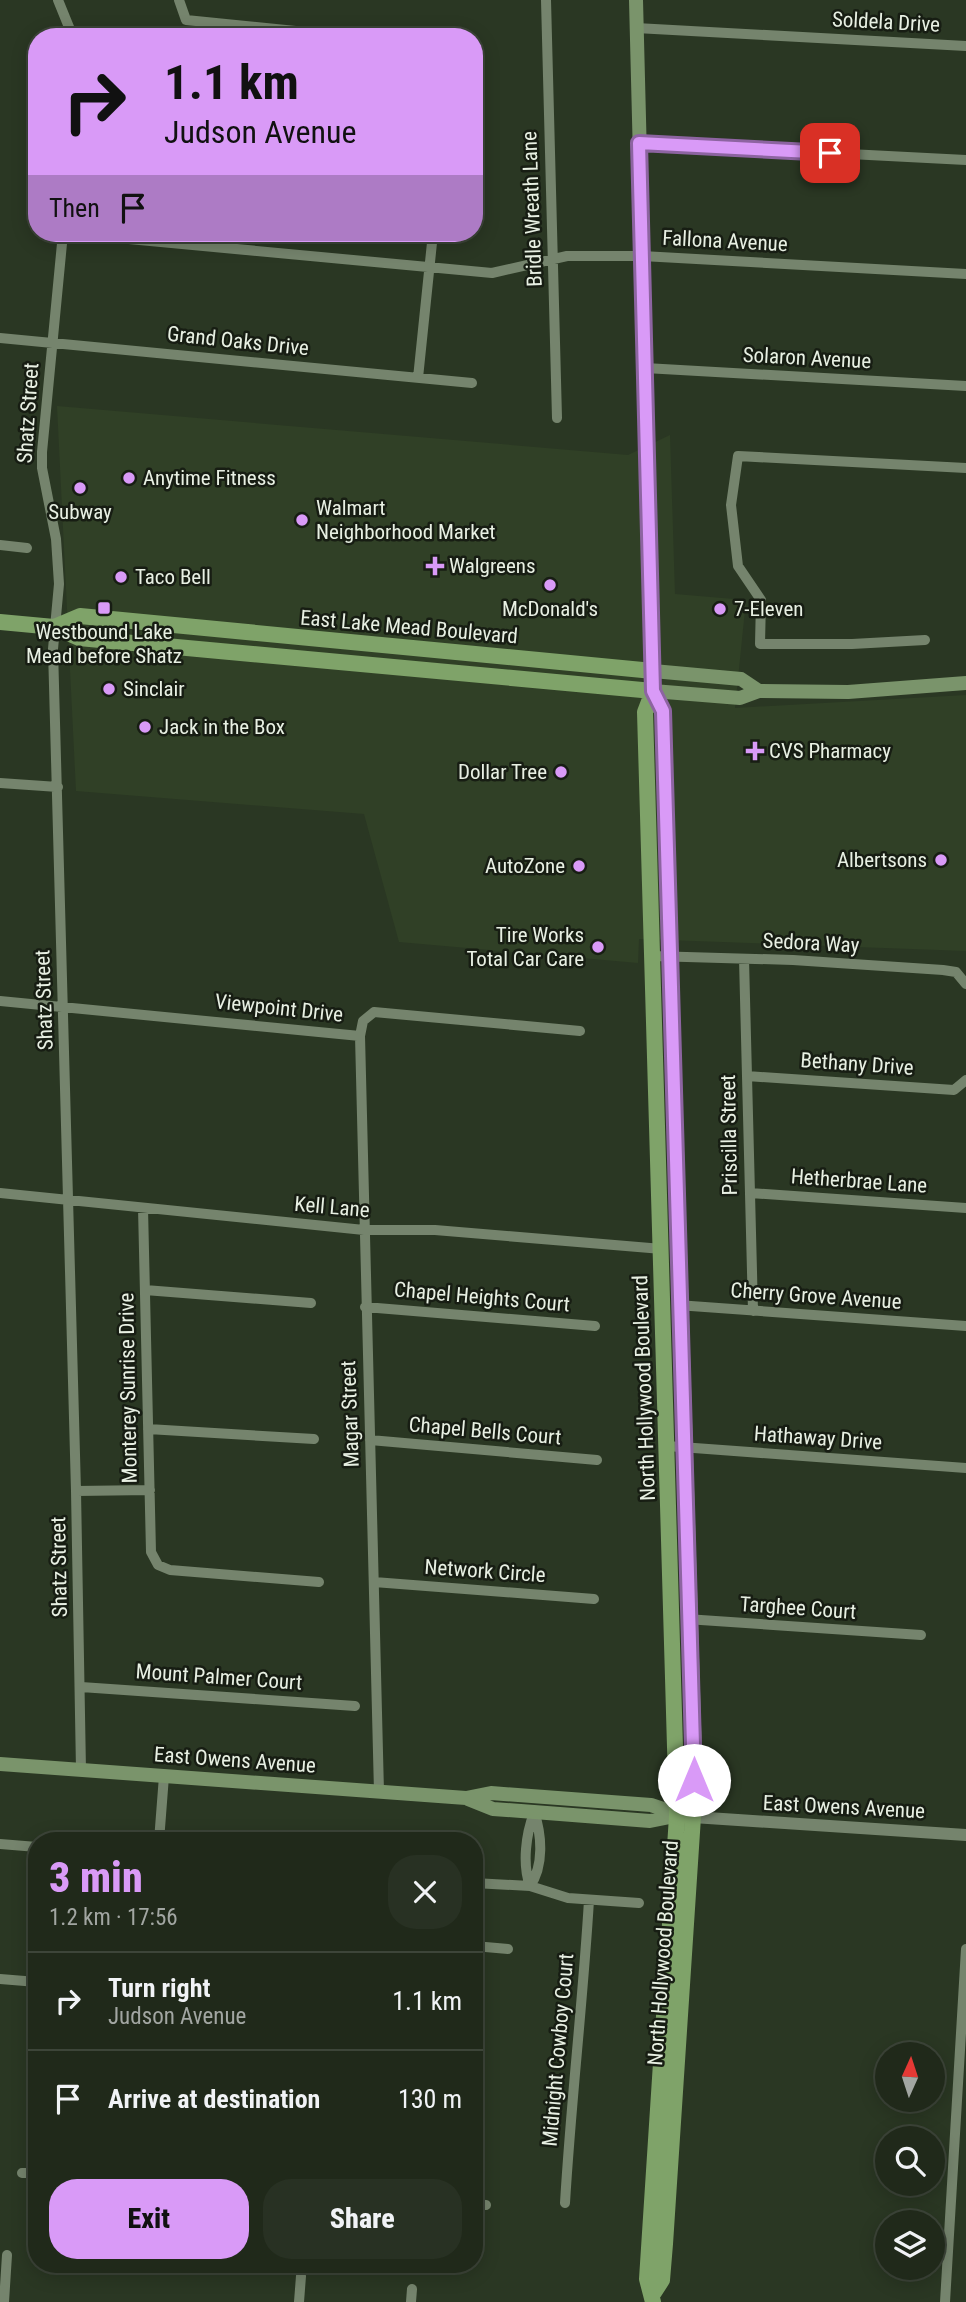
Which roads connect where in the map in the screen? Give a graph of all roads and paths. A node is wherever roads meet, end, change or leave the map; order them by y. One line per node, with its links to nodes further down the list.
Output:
1 (58, 0): 6 (street)
2 (179, 0): 7 (street)
3 (546, 0): 15 (street, Bridle Wreath Lane)
4 (636, 0): 5 (main road, North Hollywood Boulevard)
5 (636, 27): 8 (street, Soldela Drive); 9 (main road, North Hollywood Boulevard)
6 (70, 28)
7 (266, 28)
8 (966, 46)
9 (639, 143): 10 (street); 14 (main road, North Hollywood Boulevard)
10 (966, 160)
11 (63, 242): 19 (street, Shatz Street)
12 (158, 242): 16 (street, Fallona Avenue)
13 (432, 242): 16 (street)
14 (642, 256): 15 (street, Fallona Avenue); 17 (street, Fallona Avenue); 20 (main road, North Hollywood Boulevard)
15 (553, 257): 16 (street, Fallona Avenue); 24 (street, Bridle Wreath Lane)
16 (431, 268): 21 (street)
17 (966, 274)
18 (0, 338): 19 (street, Grand Oaks Drive)
19 (52, 343): 21 (street, Grand Oaks Drive); 29 (street, Shatz Street)
20 (645, 368): 23 (street, Solaron Avenue); 35 (main road, North Hollywood Boulevard)
21 (418, 378): 22 (street, Grand Oaks Drive)
22 (472, 383)
23 (966, 386)
24 (557, 418)
25 (966, 468): 31 (street)
26 (0, 545): 27 (street)
27 (27, 548)
28 (0, 622): 29 (main road, East Lake Mead Boulevard)
29 (54, 627): 30 (main road, East Lake Mead Boulevard); 33 (main road, East Lake Mead Boulevard); 40 (street, Shatz Street)
30 (329, 640): 32 (main road, East Lake Mead Boulevard); 33 (main road)
31 (925, 640)
32 (471, 654): 34 (main road); 35 (main road, East Lake Mead Boulevard)
33 (283, 657): 34 (main road, East Lake Mead Boulevard)
34 (387, 666): 37 (main road, East Lake Mead Boulevard)
35 (653, 671): 37 (main road, North Hollywood Boulevard); 38 (main road, East Lake Mead Boulevard)
36 (966, 683): 38 (main road, East Lake Mead Boulevard)
37 (653, 691): 38 (main road, East Lake Mead Boulevard); 41 (main road, North Hollywood Boulevard); 42 (main road, North Hollywood Boulevard)
38 (759, 691)
39 (0, 783): 40 (street)
40 (58, 787): 48 (street, Shatz Street)
41 (648, 838): 42 (main road); 43 (main road, North Hollywood Boulevard)
42 (667, 838): 44 (main road, North Hollywood Boulevard)
43 (652, 956): 44 (street, Sedora Way); 59 (main road, North Hollywood Boulevard)
44 (671, 957): 45 (street, Sedora Way); 63 (main road, North Hollywood Boulevard)
45 (744, 959): 46 (street, Sedora Way); 51 (street, Priscilla Street)
46 (965, 982)
47 (0, 1001): 48 (street, Viewpoint Drive)
48 (64, 1007): 50 (street, Viewpoint Drive); 55 (street, Shatz Street)
49 (580, 1031): 50 (street, Viewpoint Drive)
50 (360, 1036): 58 (street, Magar Street)
51 (747, 1076): 52 (street, Bethany Drive); 53 (street, Priscilla Street)
52 (964, 1083)
53 (750, 1193): 57 (street, Hetherbrae Lane); 65 (street, Priscilla Street)
54 (0, 1194): 55 (street, Kell Lane)
55 (69, 1199): 56 (street, Kell Lane); 76 (street, Shatz Street)
56 (143, 1208): 58 (street, Kell Lane); 60 (street, Monterey Sunrise Drive)
57 (966, 1208)
58 (365, 1230): 59 (street, Kell Lane); 64 (street, Magar Street)
59 (662, 1250): 62 (main road, North Hollywood Boulevard)
60 (145, 1290): 61 (street); 68 (street, Monterey Sunrise Drive)
61 (311, 1303)
62 (663, 1304): 63 (street, Cherry Grove Avenue); 71 (main road, North Hollywood Boulevard)
63 (681, 1305): 65 (street, Cherry Grove Avenue); 72 (main road, North Hollywood Boulevard)
64 (365, 1307): 66 (street, Chapel Heights Court); 70 (street, Magar Street)
65 (753, 1311): 67 (street, Cherry Grove Avenue)
66 (595, 1326)
67 (966, 1326)
68 (148, 1429): 69 (street); 75 (street, Monterey Sunrise Drive)
69 (314, 1439)
70 (370, 1440): 73 (street, Chapel Bells Court); 78 (street, Magar Street)
71 (667, 1446): 72 (street, Hathaway Drive); 80 (main road, North Hollywood Boulevard)
72 (685, 1447): 74 (street, Hathaway Drive); 81 (main road, North Hollywood Boulevard)
73 (597, 1460)
74 (966, 1468)
75 (150, 1490): 76 (street); 77 (street, Monterey Sunrise Drive)
76 (76, 1492): 83 (street, Shatz Street)
77 (319, 1582)
78 (374, 1582): 79 (street, Network Circle); 88 (street, Magar Street)
79 (594, 1599)
80 (672, 1618): 81 (street, Targhee Court); 91 (main road, North Hollywood Boulevard)
81 (690, 1620): 82 (street, Targhee Court); 91 (main road, North Hollywood Boulevard)
82 (921, 1635)
83 (81, 1687): 84 (street, Mount Palmer Court); 86 (street, Shatz Street)
84 (355, 1706)
85 (0, 1764): 86 (main road, East Owens Avenue)
86 (80, 1770): 87 (main road, East Owens Avenue)
87 (164, 1776): 88 (main road, East Owens Avenue); 92 (street)
88 (379, 1792): 89 (main road, East Owens Avenue)
89 (466, 1798): 90 (main road, East Owens Avenue); 91 (main road, East Owens Avenue)
90 (534, 1812): 91 (main road, East Owens Avenue); 97 (street)
91 (685, 1816): 93 (street, East Owens Avenue); 113 (main road, North Hollywood Boulevard)
92 (160, 1832)
93 (966, 1835)
94 (0, 1844): 95 (street)
95 (28, 1846)
96 (483, 1883): 97 (street)
97 (530, 1886): 98 (street)
98 (589, 1899): 99 (street); 107 (street, Midnight Cowboy Court)
99 (639, 1903)
100 (483, 1947): 101 (street)
101 (508, 1949)
102 (966, 1949): 117 (street)
103 (0, 1979): 104 (street)
104 (28, 1981)
105 (22, 2173): 106 (street)
106 (28, 2173)
107 (565, 2203)
108 (483, 2205): 109 (street)
109 (486, 2205)
110 (7, 2255): 114 (street)
111 (301, 2276): 115 (street)
112 (412, 2289): 116 (street)
113 (653, 2298)
114 (4, 2302)
115 (299, 2302)
116 (411, 2302)
117 (945, 2302)

